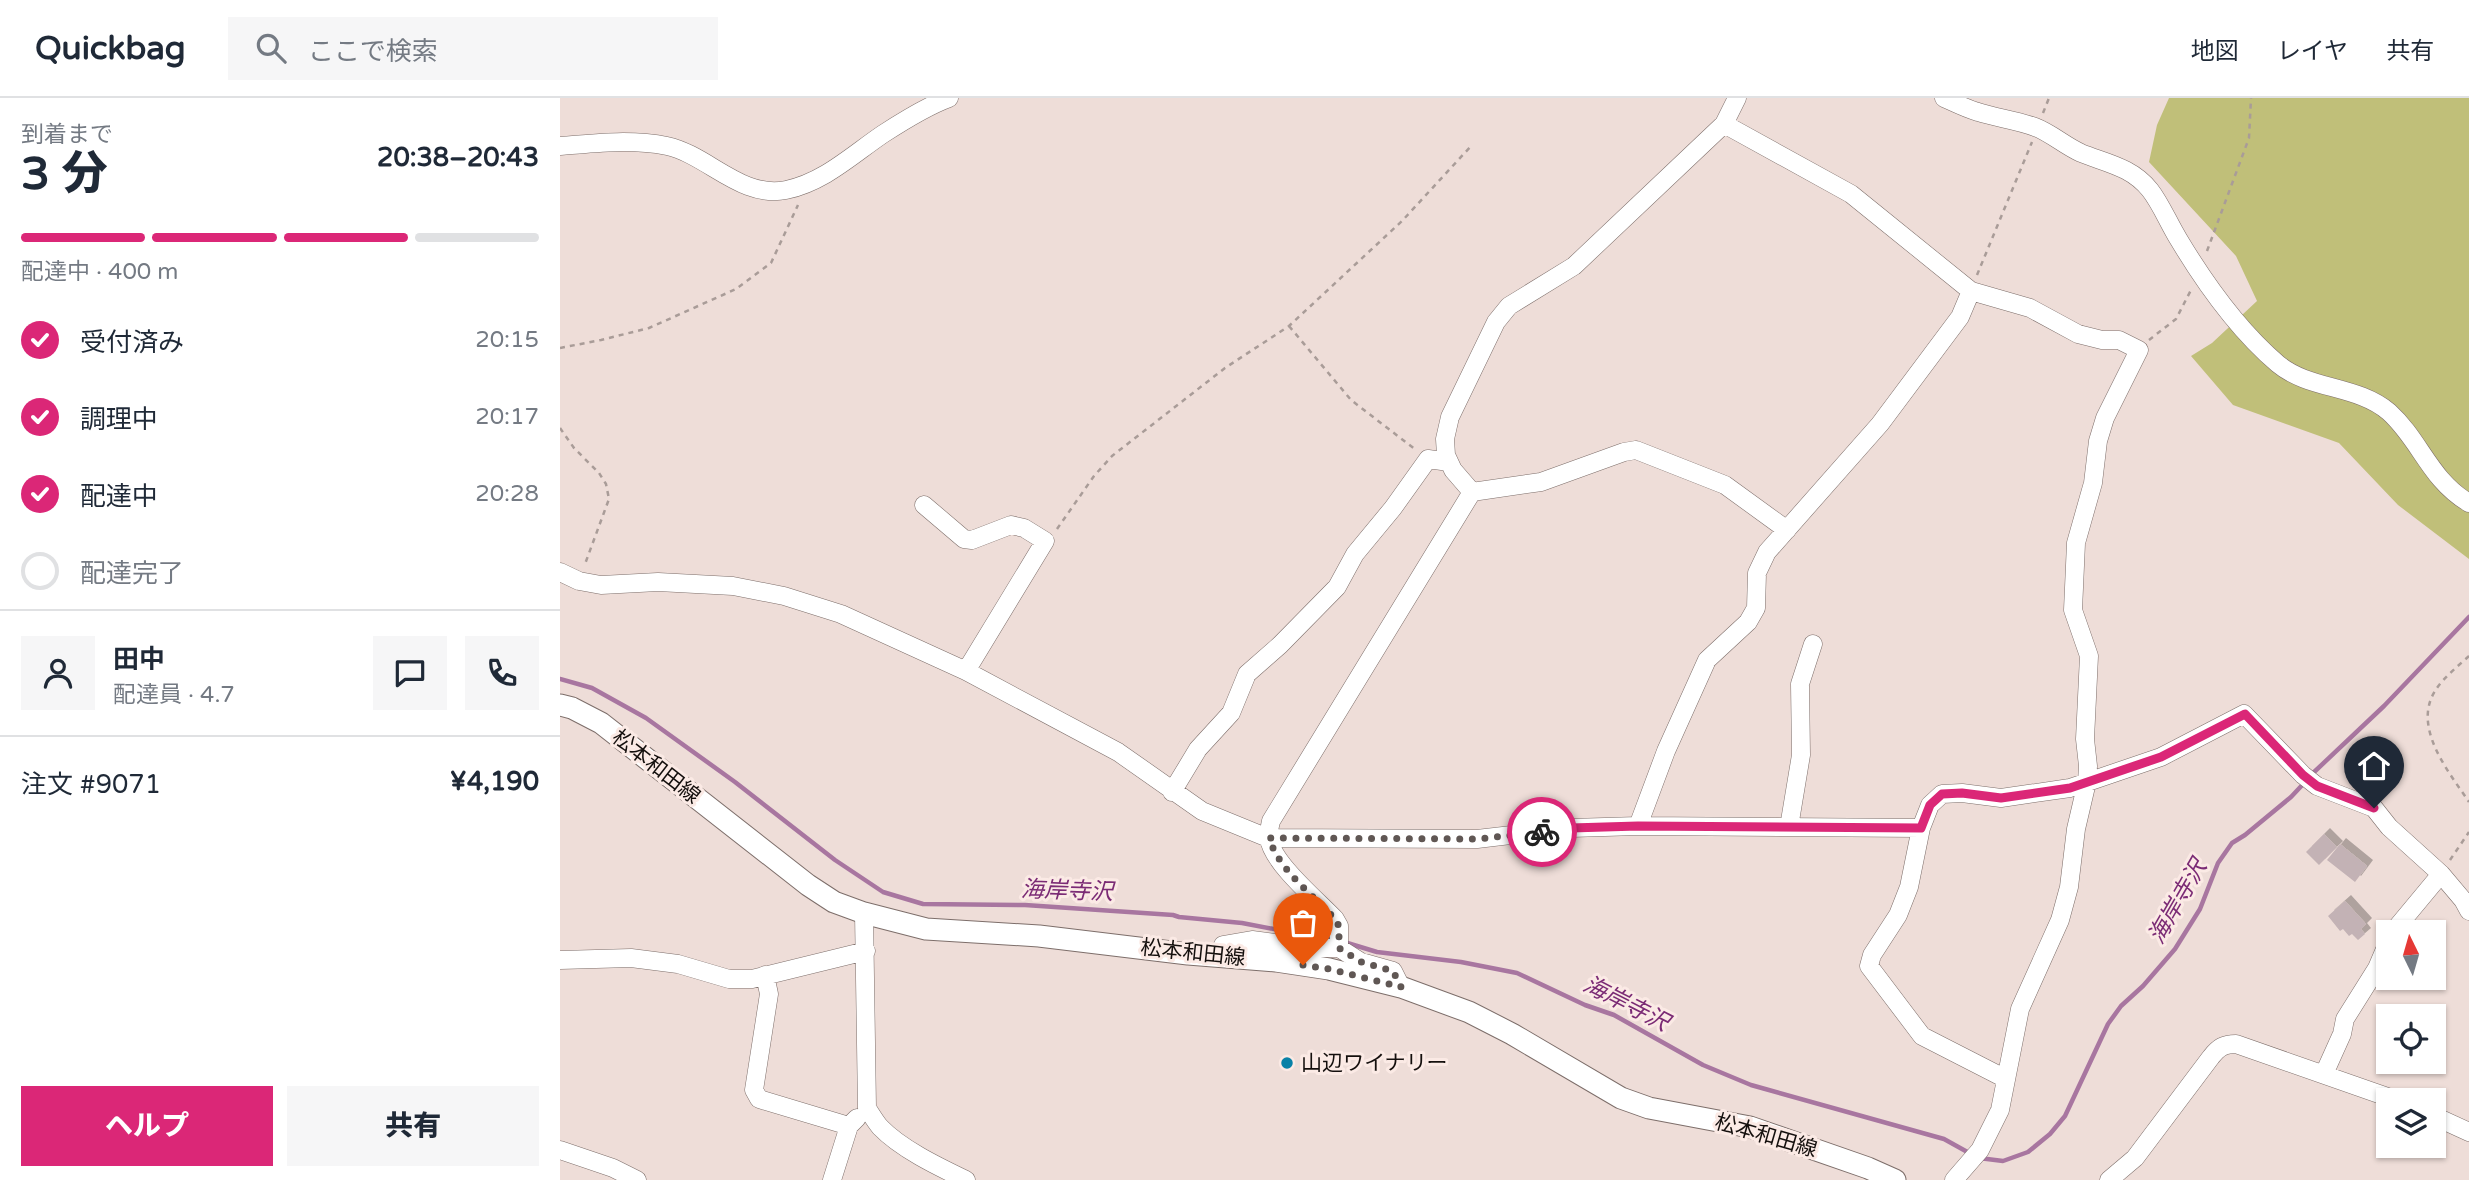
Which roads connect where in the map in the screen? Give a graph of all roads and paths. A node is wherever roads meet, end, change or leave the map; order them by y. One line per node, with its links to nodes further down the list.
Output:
1 (949, 98): 10 (street)
2 (1737, 98): 6 (street)
3 (1944, 98): 7 (street)
4 (2049, 98): 7 (path)
5 (2251, 98): 11 (path)
6 (1724, 124): 12 (street); 18 (street)
7 (2037, 128): 11 (street); 12 (path)
8 (562, 140): 10 (street)
9 (1472, 145): 13 (path)
10 (806, 185): 14 (path)
11 (2199, 273): 15 (path); 20 (street)
12 (1971, 291): 15 (street); 22 (street)
13 (1289, 326): 17 (path); 23 (path)
14 (560, 348)
15 (2139, 350): 30 (street)
16 (560, 428): 25 (path)
17 (1428, 459): 18 (street); 31 (street)
18 (1450, 462): 19 (street)
19 (1472, 492): 22 (street); 37 (street)
20 (2469, 503)
21 (924, 505): 23 (street)
22 (1787, 530): 33 (street)
23 (1045, 541): 28 (street)
24 (560, 572): 25 (street)
25 (579, 581): 28 (street)
26 (1813, 644): 34 (street)
27 (2469, 656): 32 (path)
28 (966, 671): 31 (street)
29 (560, 705): 40 (main road, 松本和田線)
30 (2087, 782): 35 (street); 38 (street); 50 (street)
31 (1172, 792): 37 (street)
32 (2469, 803)
33 (1638, 826): 34 (street); 37 (street)
34 (1790, 827): 35 (street)
35 (1921, 828): 50 (street)
36 (2469, 832): 38 (path)
37 (1269, 838): 42 (street)
38 (2441, 874): 39 (street); 41 (street)
39 (2469, 911)
40 (864, 913): 43 (street); 44 (main road, 松本和田線)
41 (2403, 920)
42 (1339, 948): 44 (street); 48 (street)
43 (866, 951): 47 (street); 52 (street)
44 (1219, 956): 48 (main road, 松本和田線)
45 (560, 960): 47 (street)
46 (2376, 970): 49 (street)
47 (765, 975): 54 (street)
48 (1401, 987): 57 (main road, 松本和田線)
49 (2324, 1074): 51 (street); 63 (street)
50 (2007, 1079): 62 (street)
51 (2376, 1093)
52 (867, 1108): 54 (street); 60 (street)
53 (2446, 1121): 55 (street)
54 (849, 1126): 59 (street)
55 (2469, 1132)
56 (560, 1150): 58 (street)
57 (1857, 1172): 61 (main road, 松本和田線)
58 (637, 1180)
59 (832, 1180)
60 (966, 1180)
61 (1895, 1180)
62 (1954, 1180)
63 (2109, 1180)

